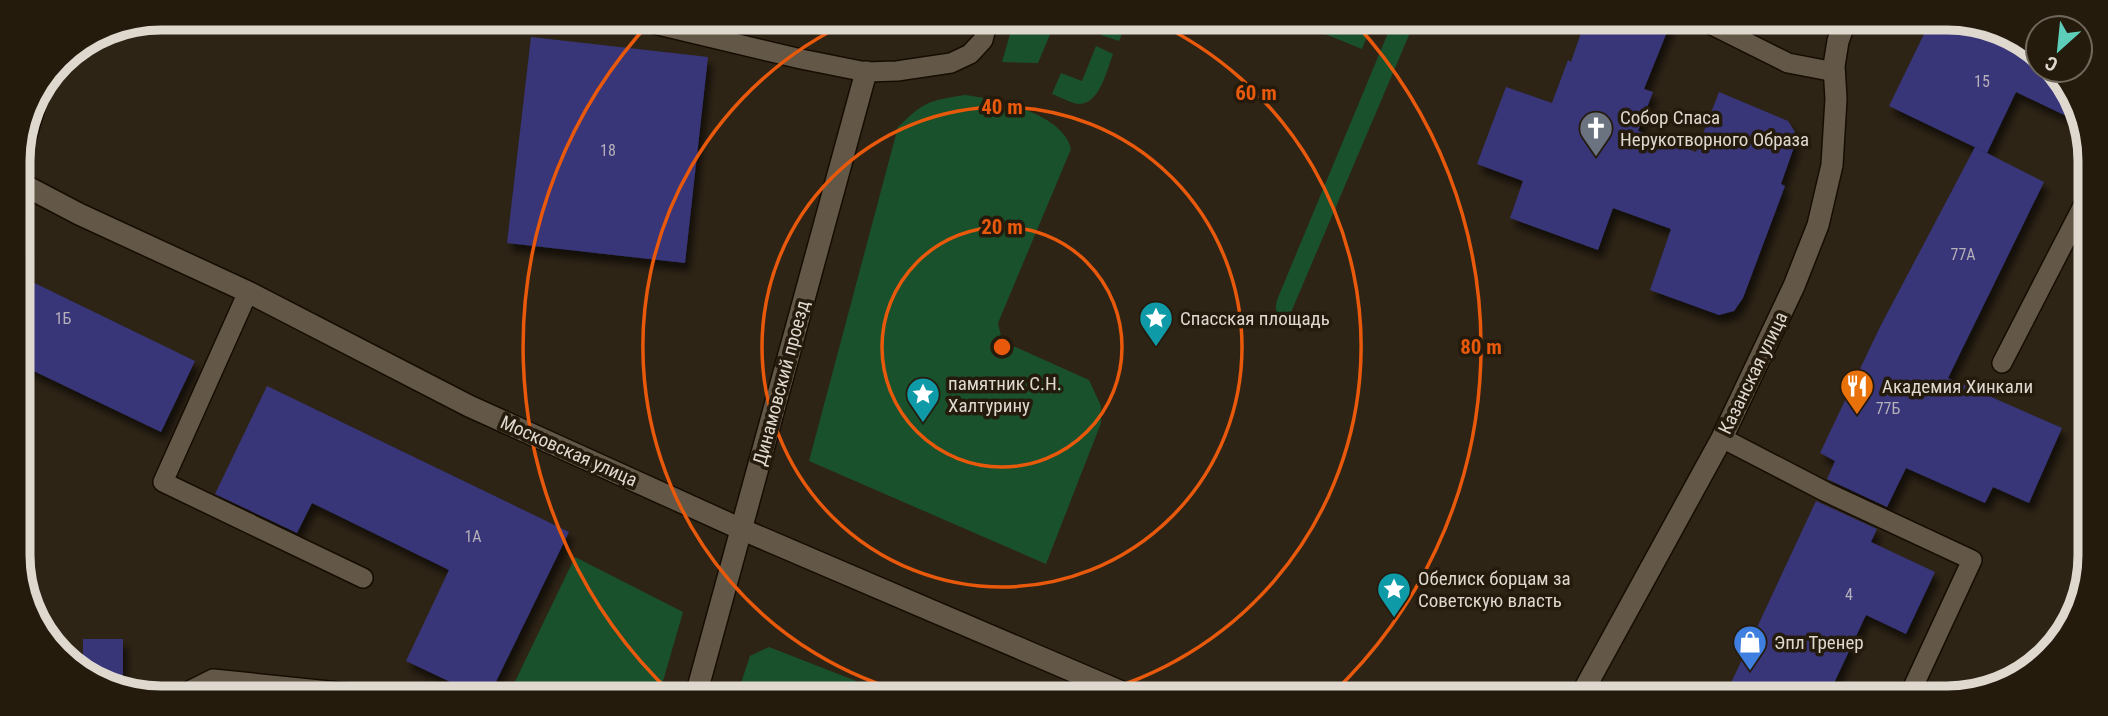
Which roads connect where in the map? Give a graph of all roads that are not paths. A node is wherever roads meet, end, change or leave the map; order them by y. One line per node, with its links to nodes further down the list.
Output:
1 (679, 30): 5 (lane)
2 (986, 30): 5 (lane)
3 (1722, 30): 6 (lane)
4 (1842, 30): 6 (street, Казанская улица)
5 (866, 72): 12 (street, Динамовский проезд)
6 (1835, 72): 11 (street, Казанская улица)
7 (30, 187): 9 (street, Московская улица)
8 (2078, 217): 10 (lane)
9 (248, 292): 12 (street, Московская улица); 13 (lane)
10 (2002, 363)
11 (1722, 439): 18 (street, Казанская улица); 19 (lane)
12 (741, 529): 16 (street, Динамовский проезд); 17 (street, Московская улица)
13 (363, 578)
14 (199, 686): 15 (lane)
15 (281, 686)
16 (698, 686)
17 (1108, 686)
18 (1586, 686)
19 (1914, 686)

